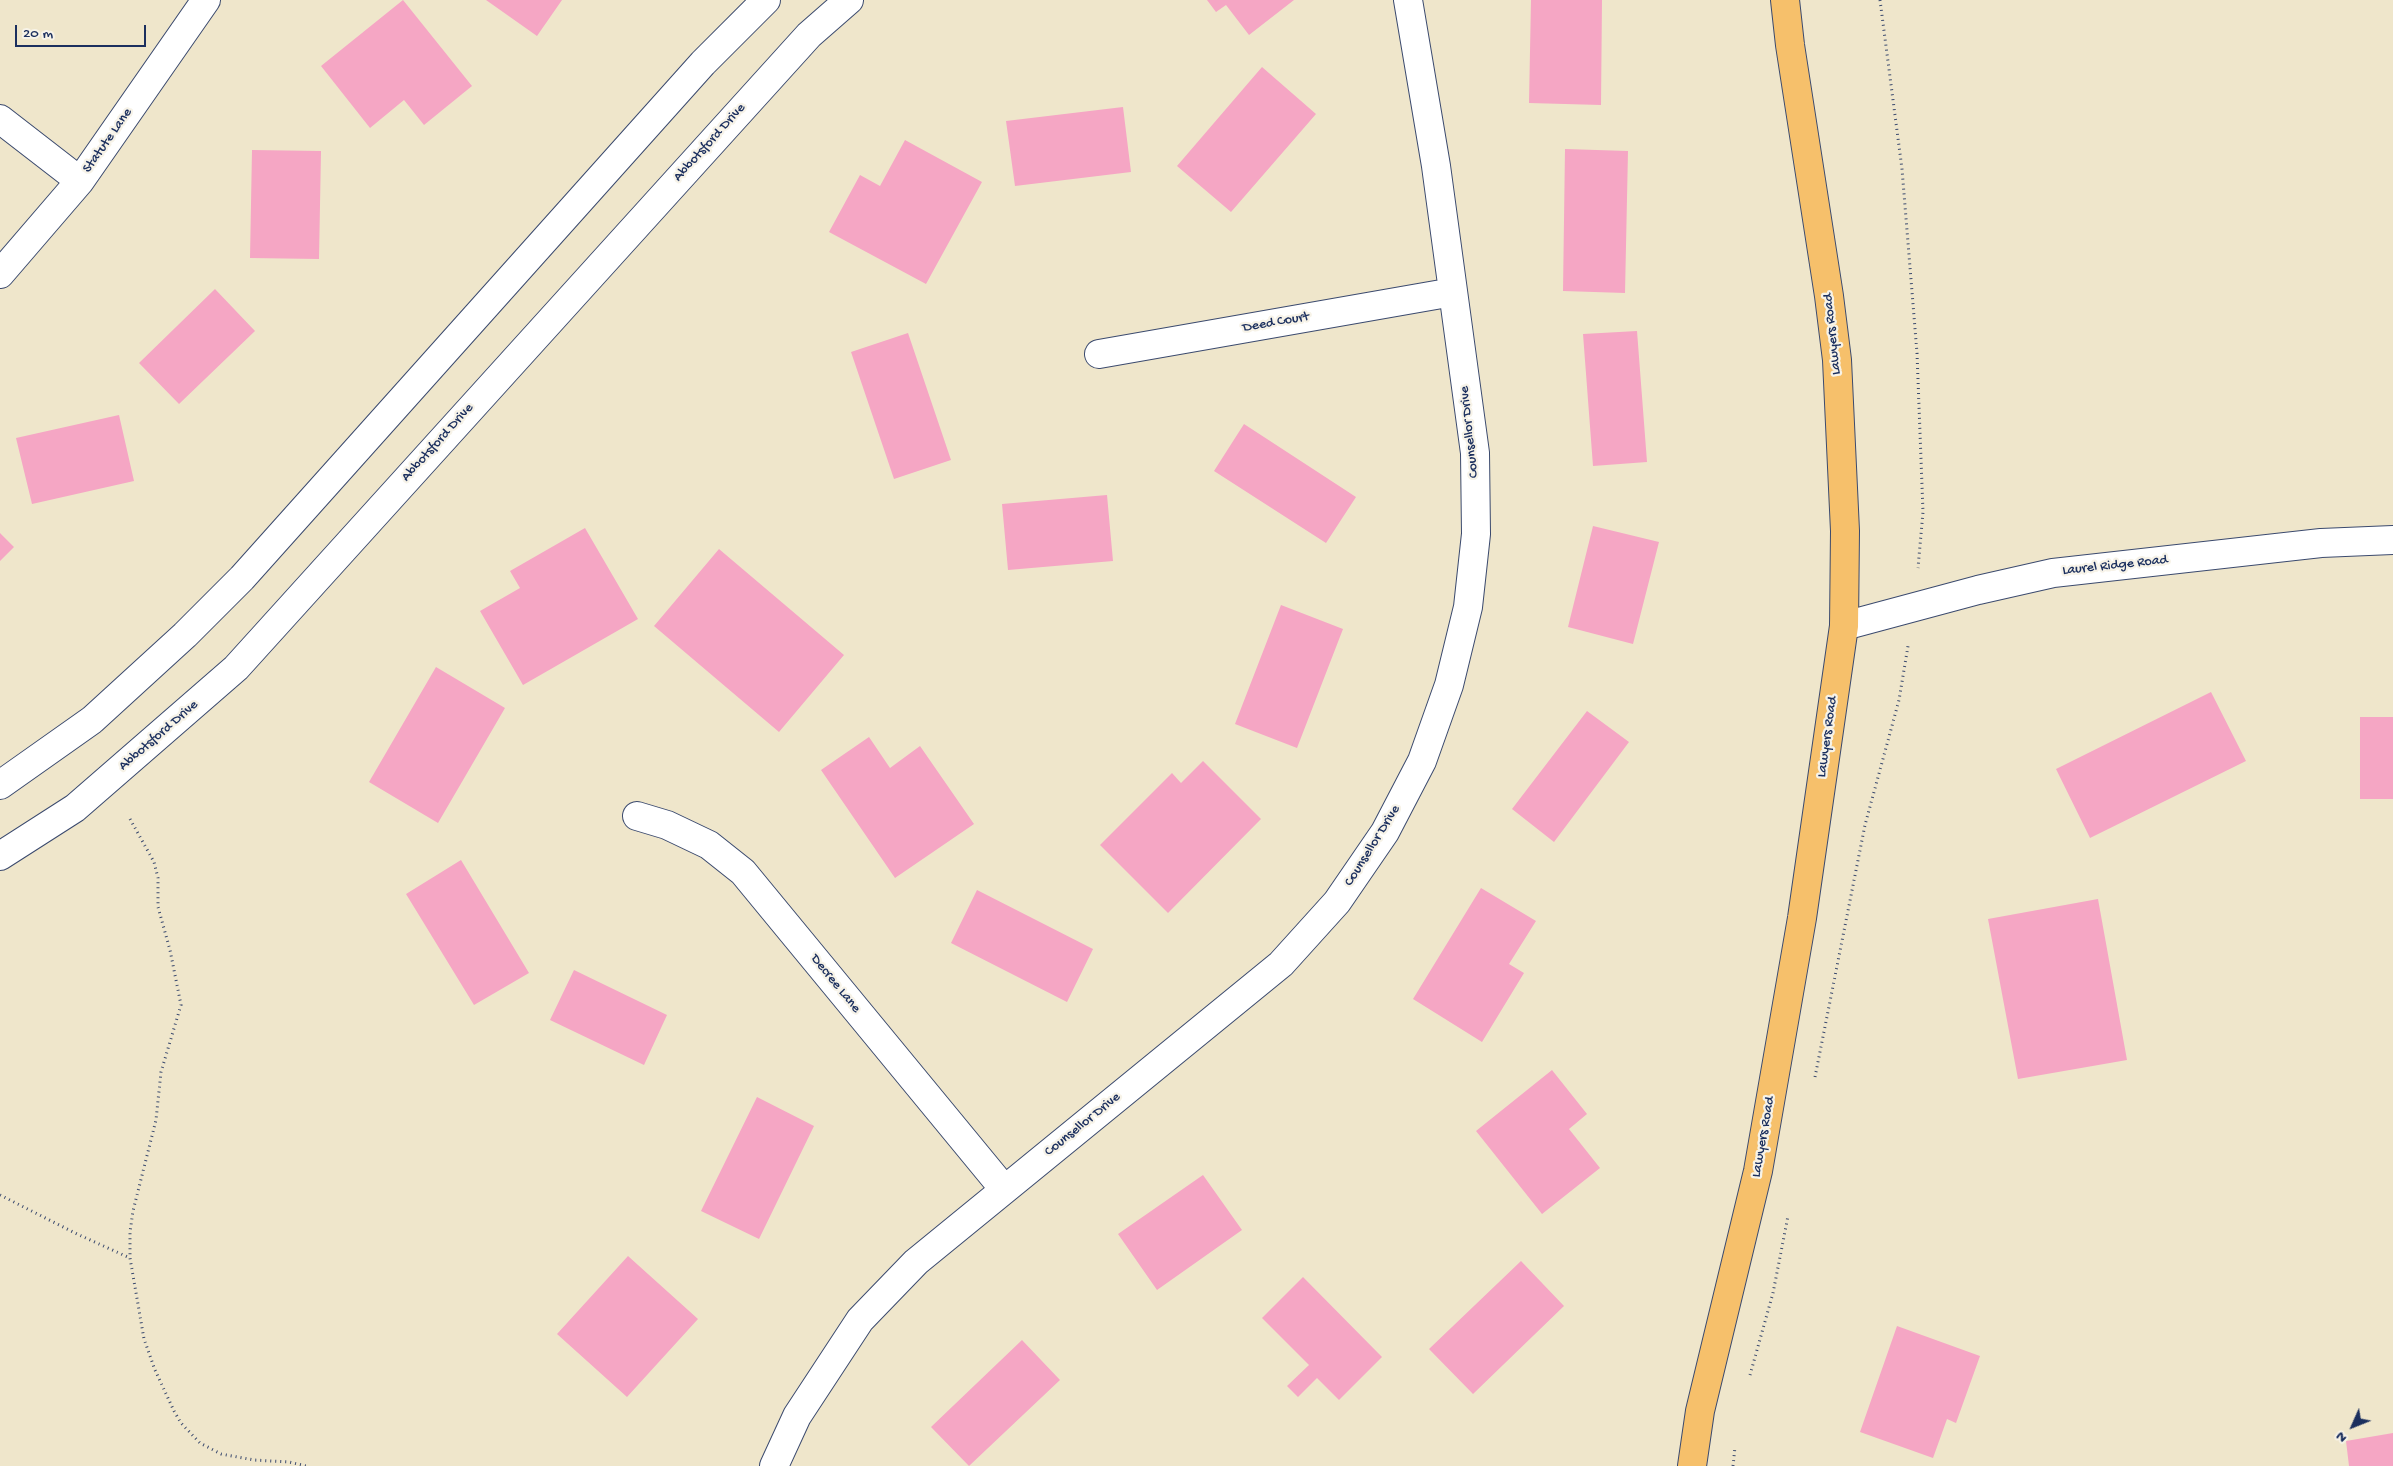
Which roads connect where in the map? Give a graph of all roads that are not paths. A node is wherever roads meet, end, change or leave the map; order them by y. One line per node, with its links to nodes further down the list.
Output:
1 (206, 0): 7 (street, Statute Lane)
2 (766, 0): 13 (street)
3 (849, 0): 15 (street, Abbotsford Drive)
4 (1408, 0): 9 (street, Counsellor Drive)
5 (1785, 0): 12 (main road, Lawyers Road)
6 (0, 119): 7 (street)
7 (80, 182): 8 (street, Statute Lane)
8 (0, 274)
9 (1453, 292): 10 (street, Deed Court); 16 (street, Counsellor Drive)
10 (1099, 354)
11 (2393, 540): 12 (street, Laurel Ridge Road)
12 (1844, 626): 18 (main road, Lawyers Road)
13 (0, 785)
14 (637, 816): 16 (street, Decree Lane)
15 (0, 856)
16 (1004, 1189): 17 (street, Counsellor Drive)
17 (774, 1466)
18 (1692, 1466)

